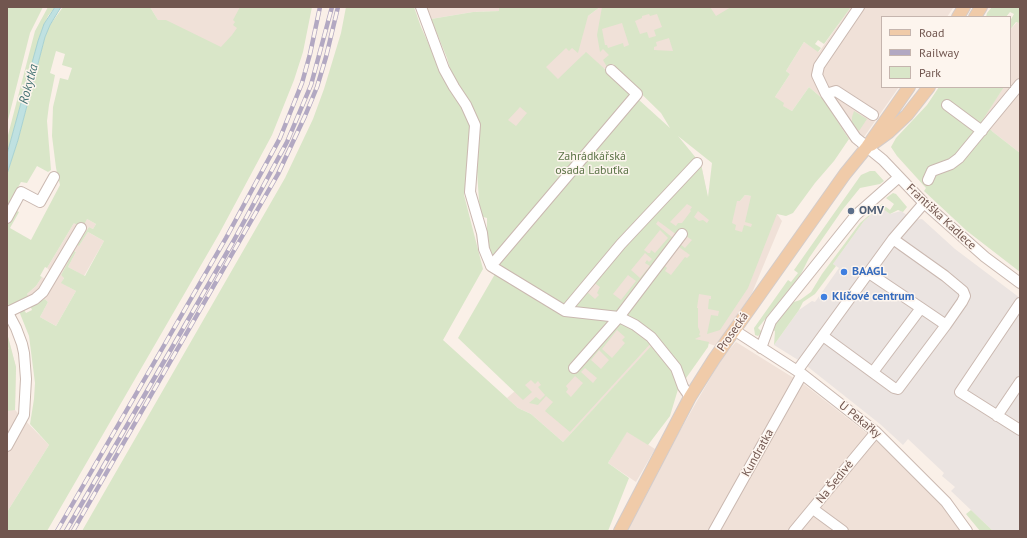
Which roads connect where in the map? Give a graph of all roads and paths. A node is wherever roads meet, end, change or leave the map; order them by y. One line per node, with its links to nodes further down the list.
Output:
1 (421, 7): 23 (street)
2 (859, 7): 9 (street, Františka Kadlece)
3 (981, 7): 4 (main road)
4 (976, 16)
5 (611, 70): 23 (street)
6 (1020, 84): 12 (street)
7 (908, 88): 13 (main road, Prosecká)
8 (928, 88): 13 (main road, Prosecká)
9 (826, 94): 11 (street); 13 (street, Františka Kadlece)
10 (947, 105): 12 (street)
11 (874, 115)
12 (982, 131): 17 (street)
13 (867, 147): 16 (street, Františka Kadlece); 32 (main road, Prosecká)
14 (697, 162): 28 (street)
15 (54, 177): 19 (street)
16 (899, 177): 18 (street, Františka Kadlece); 34 (street)
17 (928, 180)
18 (924, 203): 22 (street, Kundratka); 25 (street, Františka Kadlece)
19 (7, 218)
20 (80, 228): 29 (street)
21 (682, 234): 30 (street)
22 (894, 239): 24 (street, Kundratka); 31 (street)
23 (491, 266): 28 (street)
24 (869, 273): 27 (street); 33 (street, Kundratka)
25 (1020, 283)
26 (1020, 303): 40 (street)
27 (921, 308): 31 (street); 37 (street)
28 (565, 311): 30 (street)
29 (8, 312): 43 (street)
30 (619, 317): 35 (street); 39 (street)
31 (946, 325): 37 (street)
32 (734, 330): 34 (street, U Pekařky); 39 (main road, Prosecká)
33 (823, 336): 36 (street, Kundratka); 37 (street)
34 (761, 348): 36 (street, U Pekařky)
35 (574, 368)
36 (799, 372): 42 (street, U Pekařky); 46 (street, Kundratka)
37 (873, 372)
38 (1020, 382): 40 (street)
39 (690, 397): 45 (main road, Prosecká)
40 (997, 416): 41 (street)
41 (1020, 430)
42 (876, 432): 44 (street, Na Šedivé); 49 (street, U Pekařky)
43 (7, 446)
44 (813, 509): 47 (street, Na Šedivé); 48 (street)
45 (620, 531)
46 (714, 531)
47 (794, 531)
48 (843, 531)
49 (967, 531)

